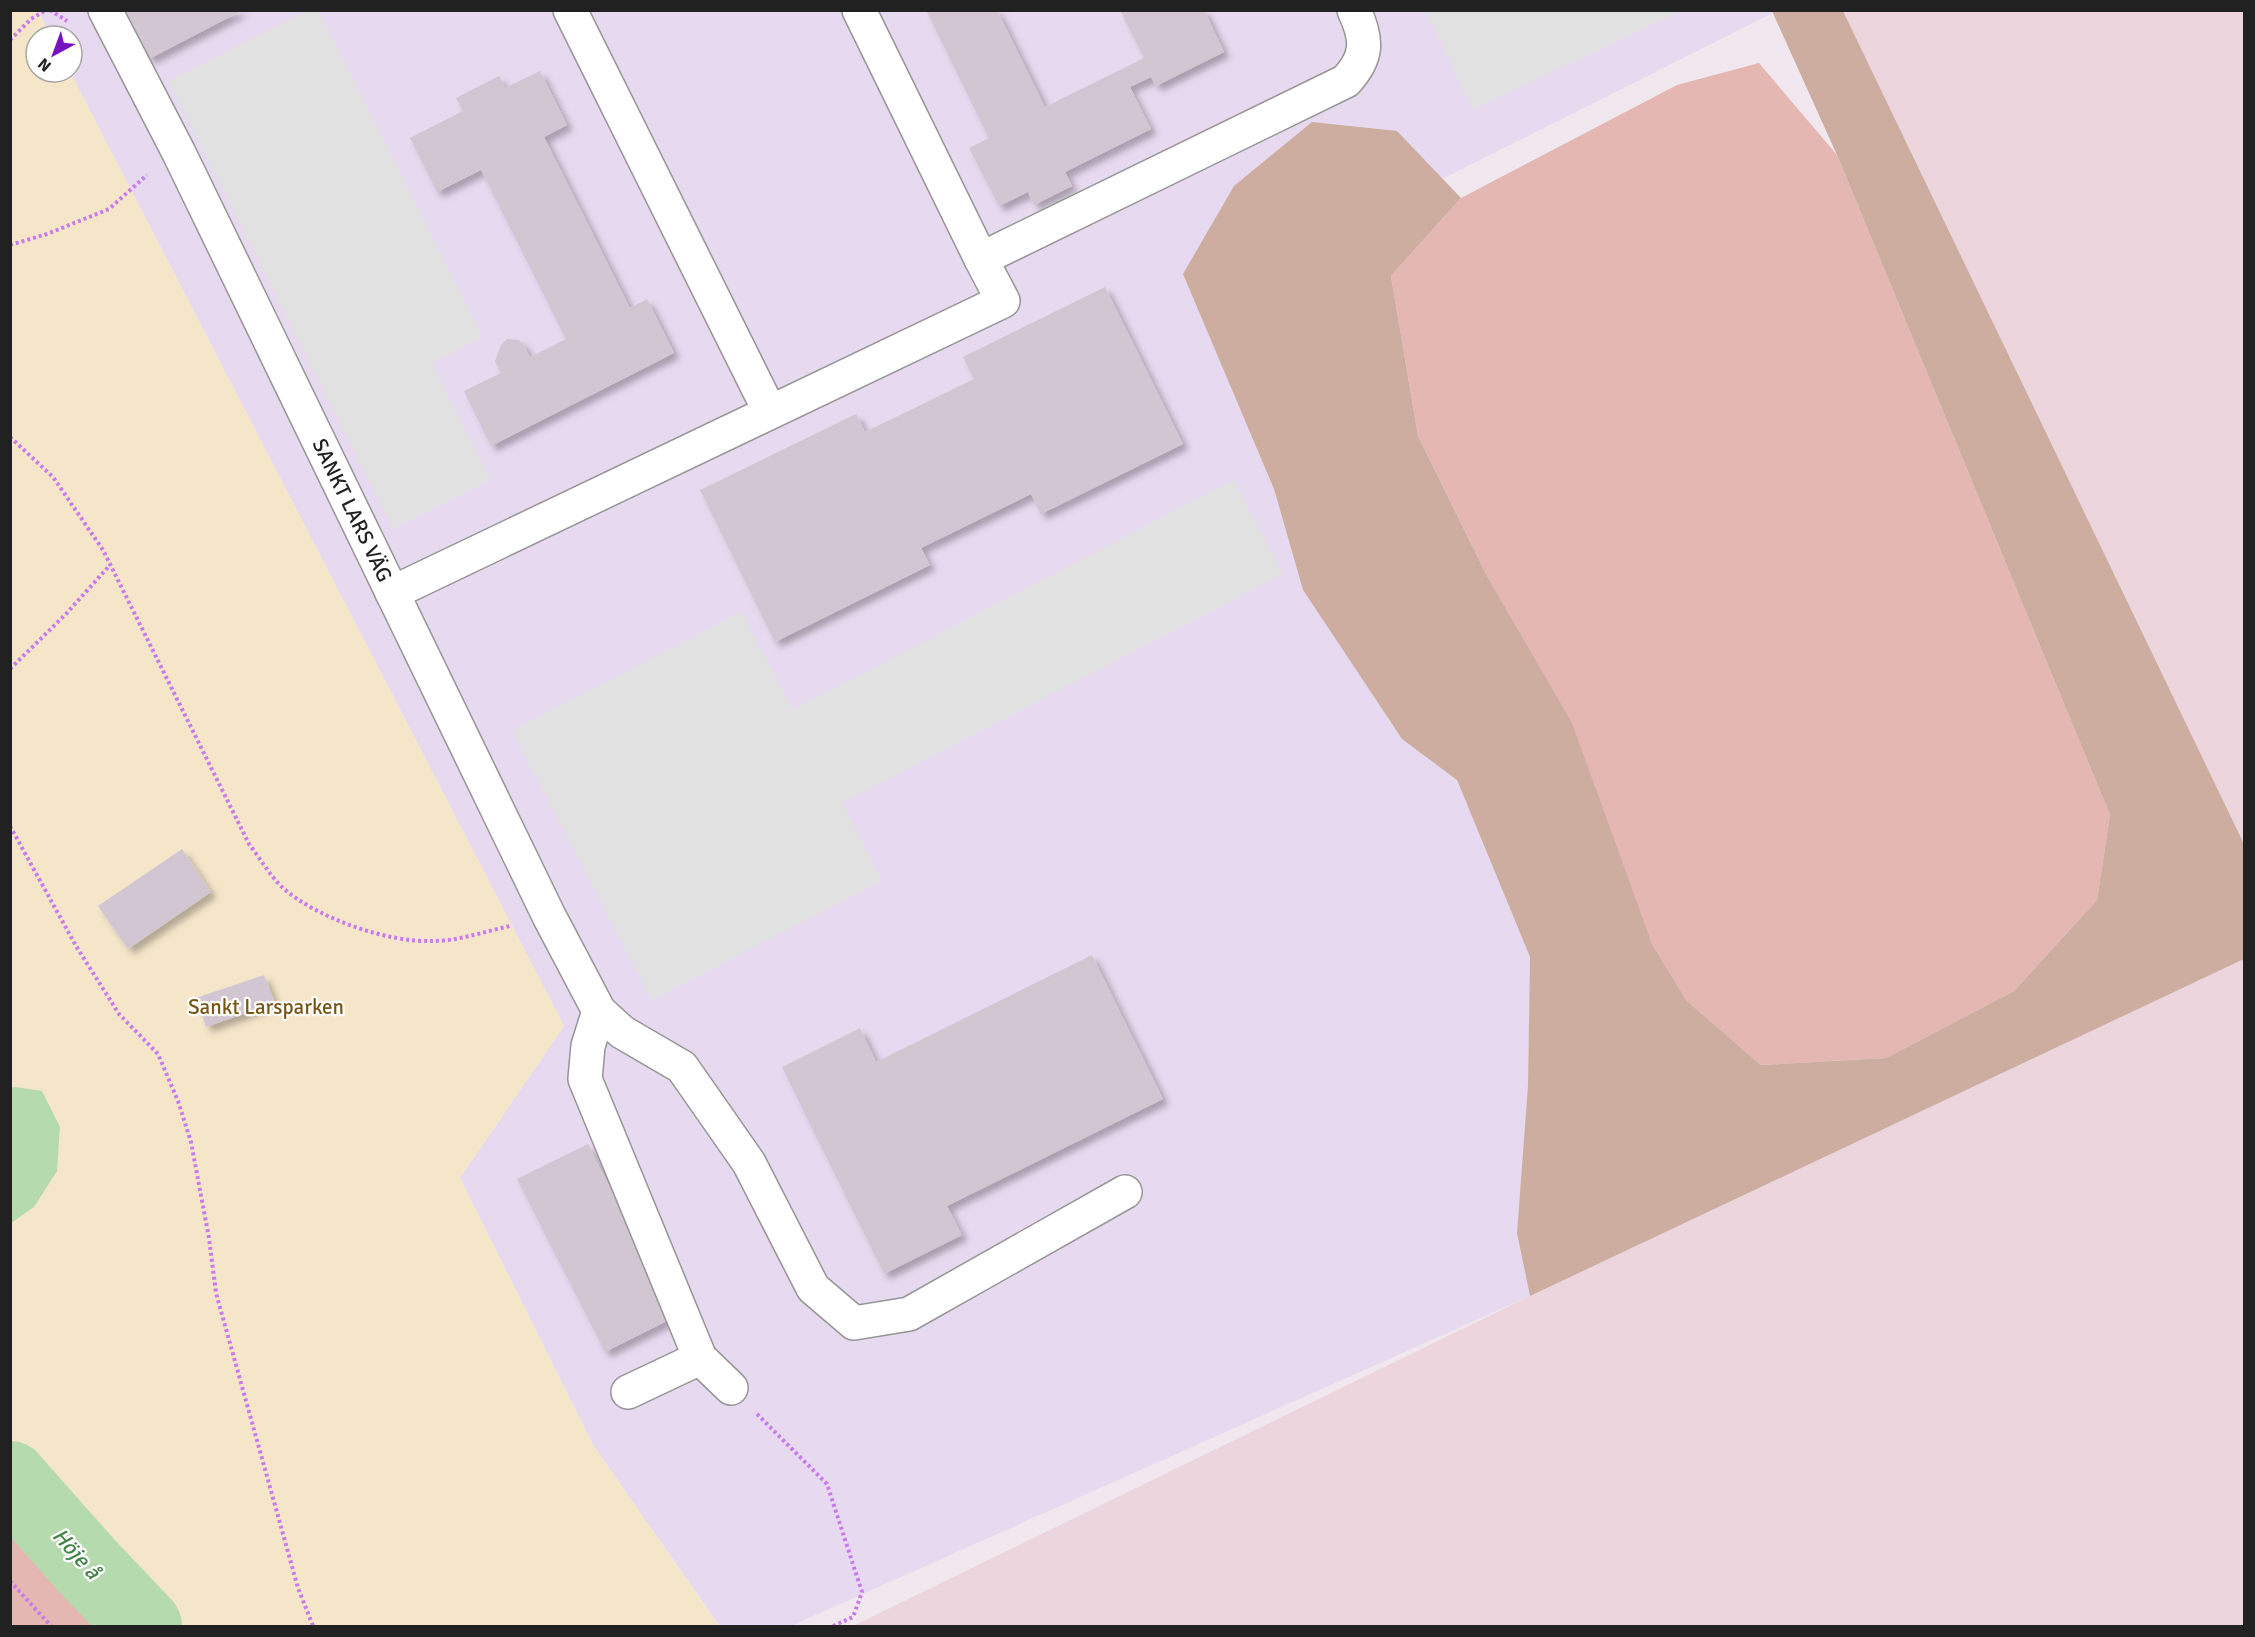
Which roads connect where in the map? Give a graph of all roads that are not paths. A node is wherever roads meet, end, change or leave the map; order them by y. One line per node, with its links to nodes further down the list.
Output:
1 (105, 10): 7 (street, SANKT LARS VÄG)
2 (570, 10): 6 (street)
3 (859, 10): 5 (street)
4 (1354, 10): 5 (street)
5 (981, 258): 6 (street)
6 (770, 412): 7 (street)
7 (392, 593): 8 (street, SANKT LARS VÄG)
8 (599, 1011): 9 (street, SANKT LARS VÄG); 10 (street)
9 (1125, 1192)
10 (700, 1358): 11 (street); 12 (street)
11 (731, 1389)
12 (627, 1392)

